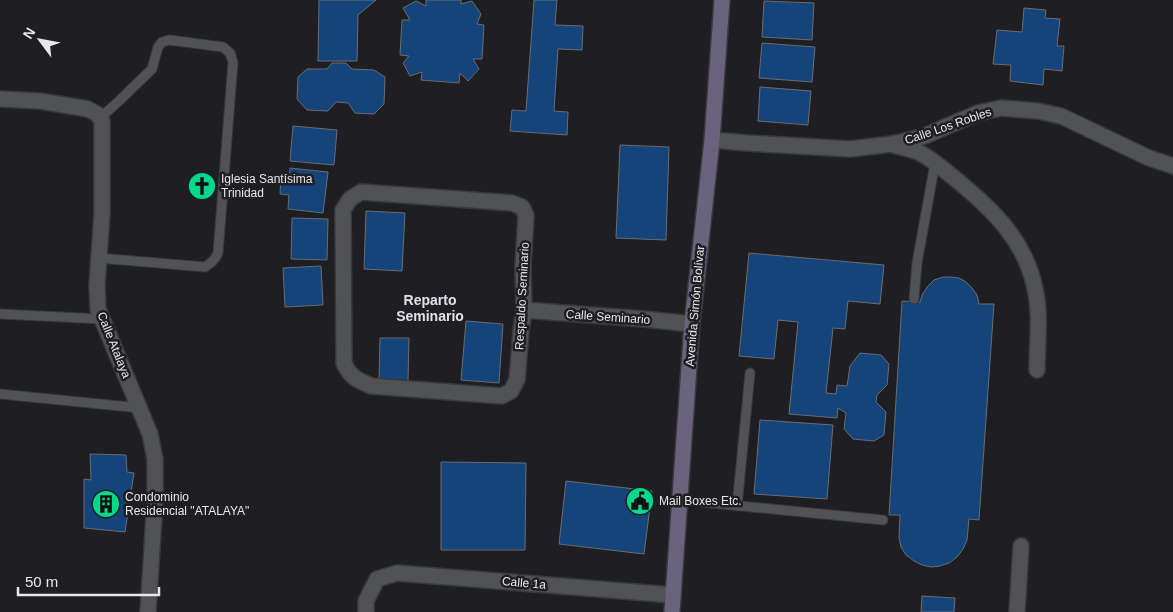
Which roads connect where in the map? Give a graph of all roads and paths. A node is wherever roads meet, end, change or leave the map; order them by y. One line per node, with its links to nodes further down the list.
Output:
1 (722, 0): 4 (main road, Avenida Simón Bolívar)
2 (0, 99): 3 (street)
3 (100, 118): 8 (street, Calle Atalaya); 8 (lane)
4 (712, 140): 5 (street, Calle Los Robles); 13 (main road, Avenida Simón Bolívar)
5 (892, 144): 6 (street); 7 (street, Calle Los Robles)
6 (935, 163): 9 (lane); 14 (street)
7 (1173, 166)
8 (99, 258): 12 (street, Calle Atalaya)
9 (914, 299)
10 (524, 310): 10 (street, Respaldo Seminario); 13 (street, Calle Seminario)
11 (0, 314): 12 (lane)
12 (102, 319): 17 (street, Calle Atalaya)
13 (692, 324): 18 (main road, Avenida Simón Bolívar)
14 (1037, 370)
15 (750, 373): 19 (lane)
16 (0, 394): 17 (lane)
17 (140, 408): 23 (street, Calle Atalaya)
18 (680, 500): 19 (lane); 22 (main road, Avenida Simón Bolívar)
19 (737, 506): 20 (lane)
20 (883, 520)
21 (1021, 546): 26 (street)
22 (673, 595): 24 (street, Calle 1a); 25 (main road, Avenida Simón Bolívar)
23 (148, 612)
24 (366, 612)
25 (672, 612)
26 (1017, 612)

